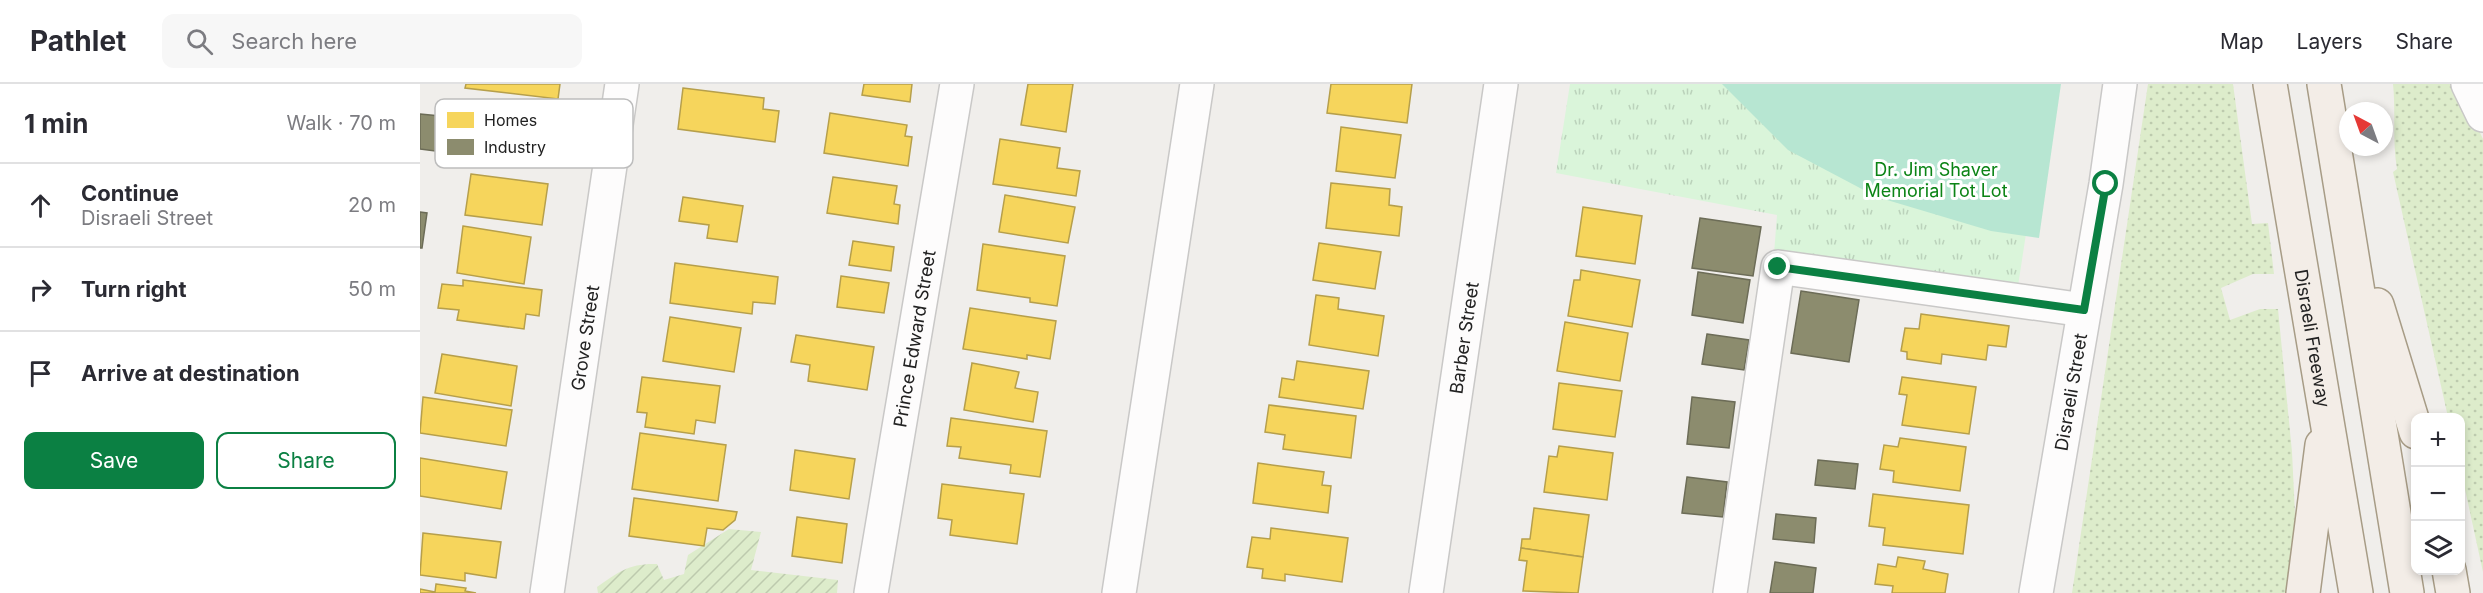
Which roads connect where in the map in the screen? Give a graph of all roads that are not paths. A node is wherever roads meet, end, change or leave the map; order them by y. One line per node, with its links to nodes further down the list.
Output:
1 (622, 84): 9 (street, Grove Street)
2 (957, 84): 18 (street, Prince Edward Street)
3 (1197, 84): 19 (street)
4 (1501, 84): 20 (street, Barber Street)
5 (2120, 84): 13 (street, Disraeli Street)
6 (2270, 84): 14 (main road, Disraeli Freeway)
7 (2324, 84): 12 (main road)
8 (2468, 84): 10 (street)
9 (620, 99)
10 (2483, 115)
11 (610, 168): 17 (street, Grove Street)
12 (2339, 177): 15 (main road); 25 (main road)
13 (2084, 310): 21 (street); 22 (street, Disraeli Street)
14 (2326, 411): 23 (main road); 24 (main road, Disraeli Freeway)
15 (2411, 419)
16 (2450, 575): 26 (main road)
17 (547, 593)
18 (871, 593)
19 (1119, 593)
20 (1426, 593)
21 (1730, 593)
22 (2036, 593)
23 (2303, 593)
24 (2356, 593)
25 (2407, 593)
26 (2453, 593)

